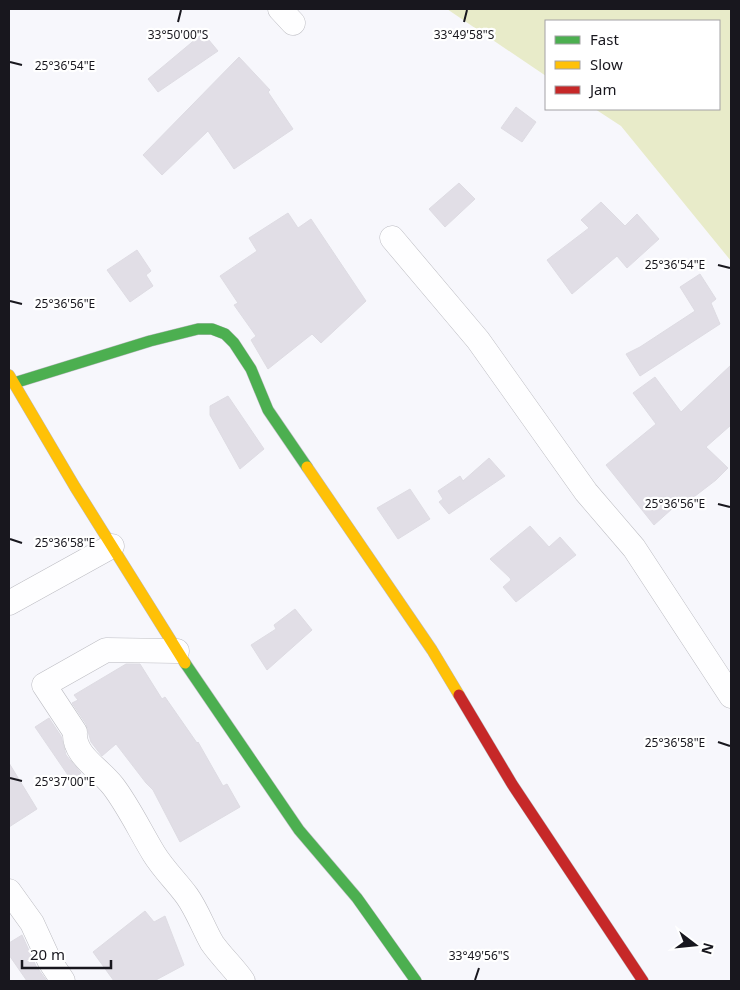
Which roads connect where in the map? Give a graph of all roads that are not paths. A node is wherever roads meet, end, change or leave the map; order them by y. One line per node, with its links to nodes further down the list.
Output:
1 (392, 238): 6 (street)
2 (11, 379): 3 (street); 11 (street)
3 (112, 546): 4 (street); 5 (street)
4 (9, 603)
5 (177, 651): 9 (street); 10 (street)
6 (731, 696)
7 (9, 891): 8 (street)
8 (63, 981)
9 (243, 981)
10 (416, 981)
11 (643, 981)

